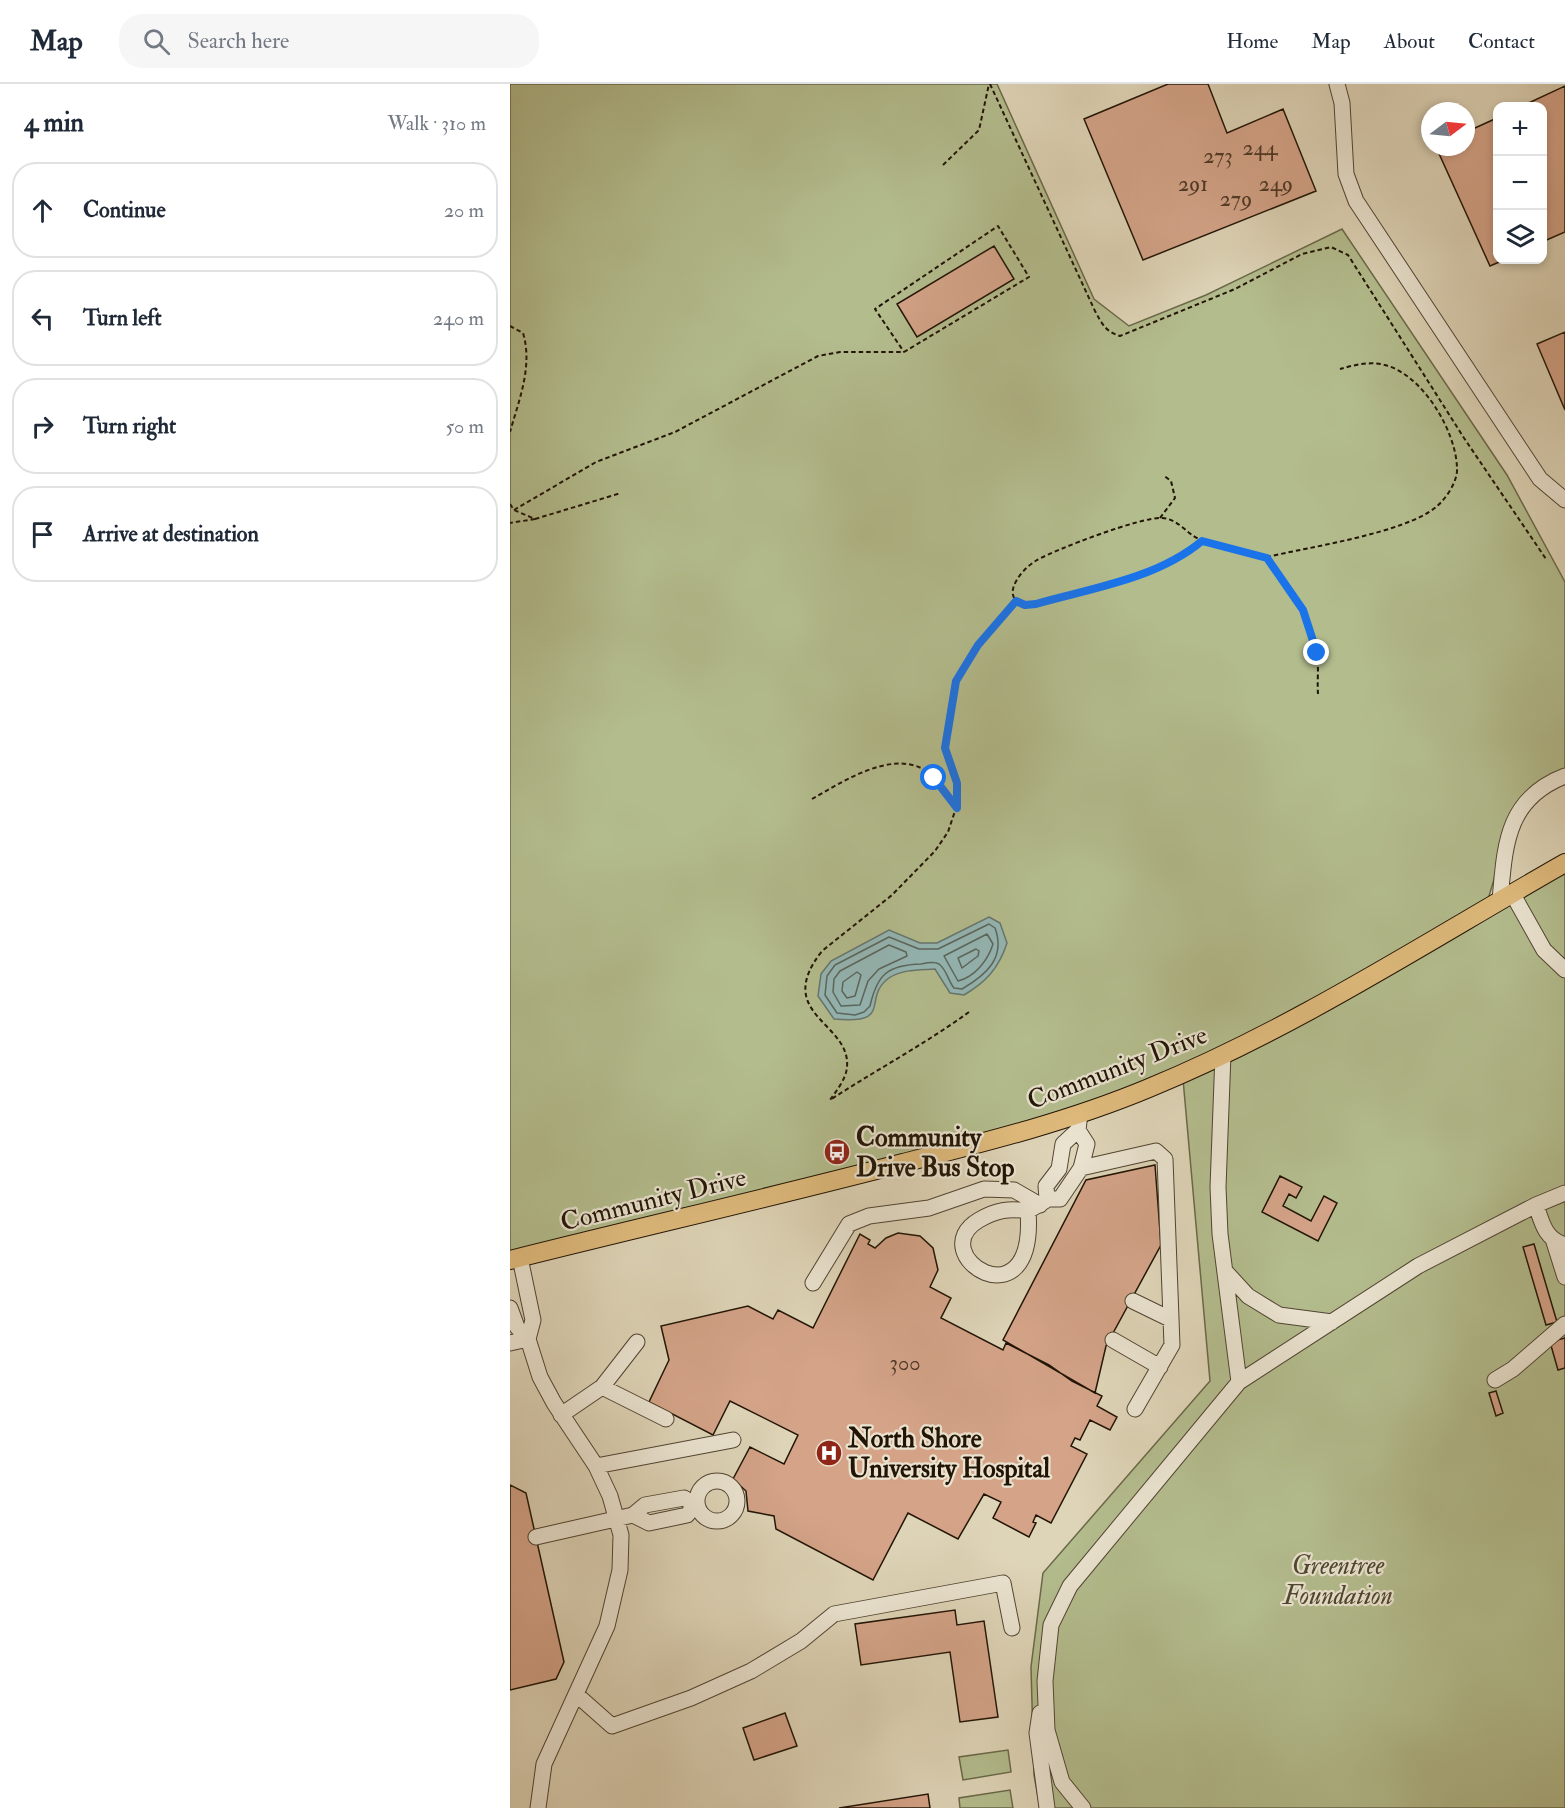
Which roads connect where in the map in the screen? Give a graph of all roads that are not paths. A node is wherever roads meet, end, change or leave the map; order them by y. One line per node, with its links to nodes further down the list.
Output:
1 (1337, 84): 2 (street)
2 (1565, 500)
3 (1565, 776): 5 (street)
4 (1565, 862): 5 (main road, Community Drive)
5 (1506, 897): 6 (street); 7 (main road, Community Drive)
6 (1565, 970)
7 (1223, 1054): 8 (main road, Community Drive); 15 (street)
8 (1079, 1122): 9 (street); 11 (street); 14 (main road, Community Drive)
9 (1081, 1168): 11 (street); 20 (street)
10 (1565, 1193): 12 (street)
11 (1038, 1205): 11 (street); 17 (street)
12 (1536, 1205): 13 (street); 21 (street)
13 (1559, 1243): 16 (street)
14 (515, 1259): 23 (street)
15 (1225, 1271): 21 (street); 29 (street)
16 (1565, 1276)
17 (813, 1283)
18 (1133, 1301): 20 (street)
19 (510, 1308): 23 (street)
20 (1170, 1319): 27 (street)
21 (1332, 1322): 29 (street)
22 (1565, 1324): 28 (street)
23 (528, 1339): 26 (street); 32 (street)
24 (1113, 1340): 27 (street)
25 (638, 1342): 30 (street)
26 (510, 1343)
27 (1160, 1366): 31 (street)
28 (1496, 1380)
29 (1239, 1382): 40 (street)
30 (602, 1387): 32 (street); 33 (street)
31 (1135, 1409)
32 (561, 1415): 35 (street)
33 (666, 1419)
34 (733, 1440): 35 (street)
35 (596, 1466): 37 (street)
36 (695, 1504): 37 (street)
37 (626, 1517): 38 (street); 41 (street)
38 (536, 1537)
39 (1012, 1628): 41 (street)
40 (1045, 1681): 43 (street); 44 (street)
41 (577, 1695): 42 (street)
42 (538, 1808)
43 (1047, 1808)
44 (1083, 1808)

